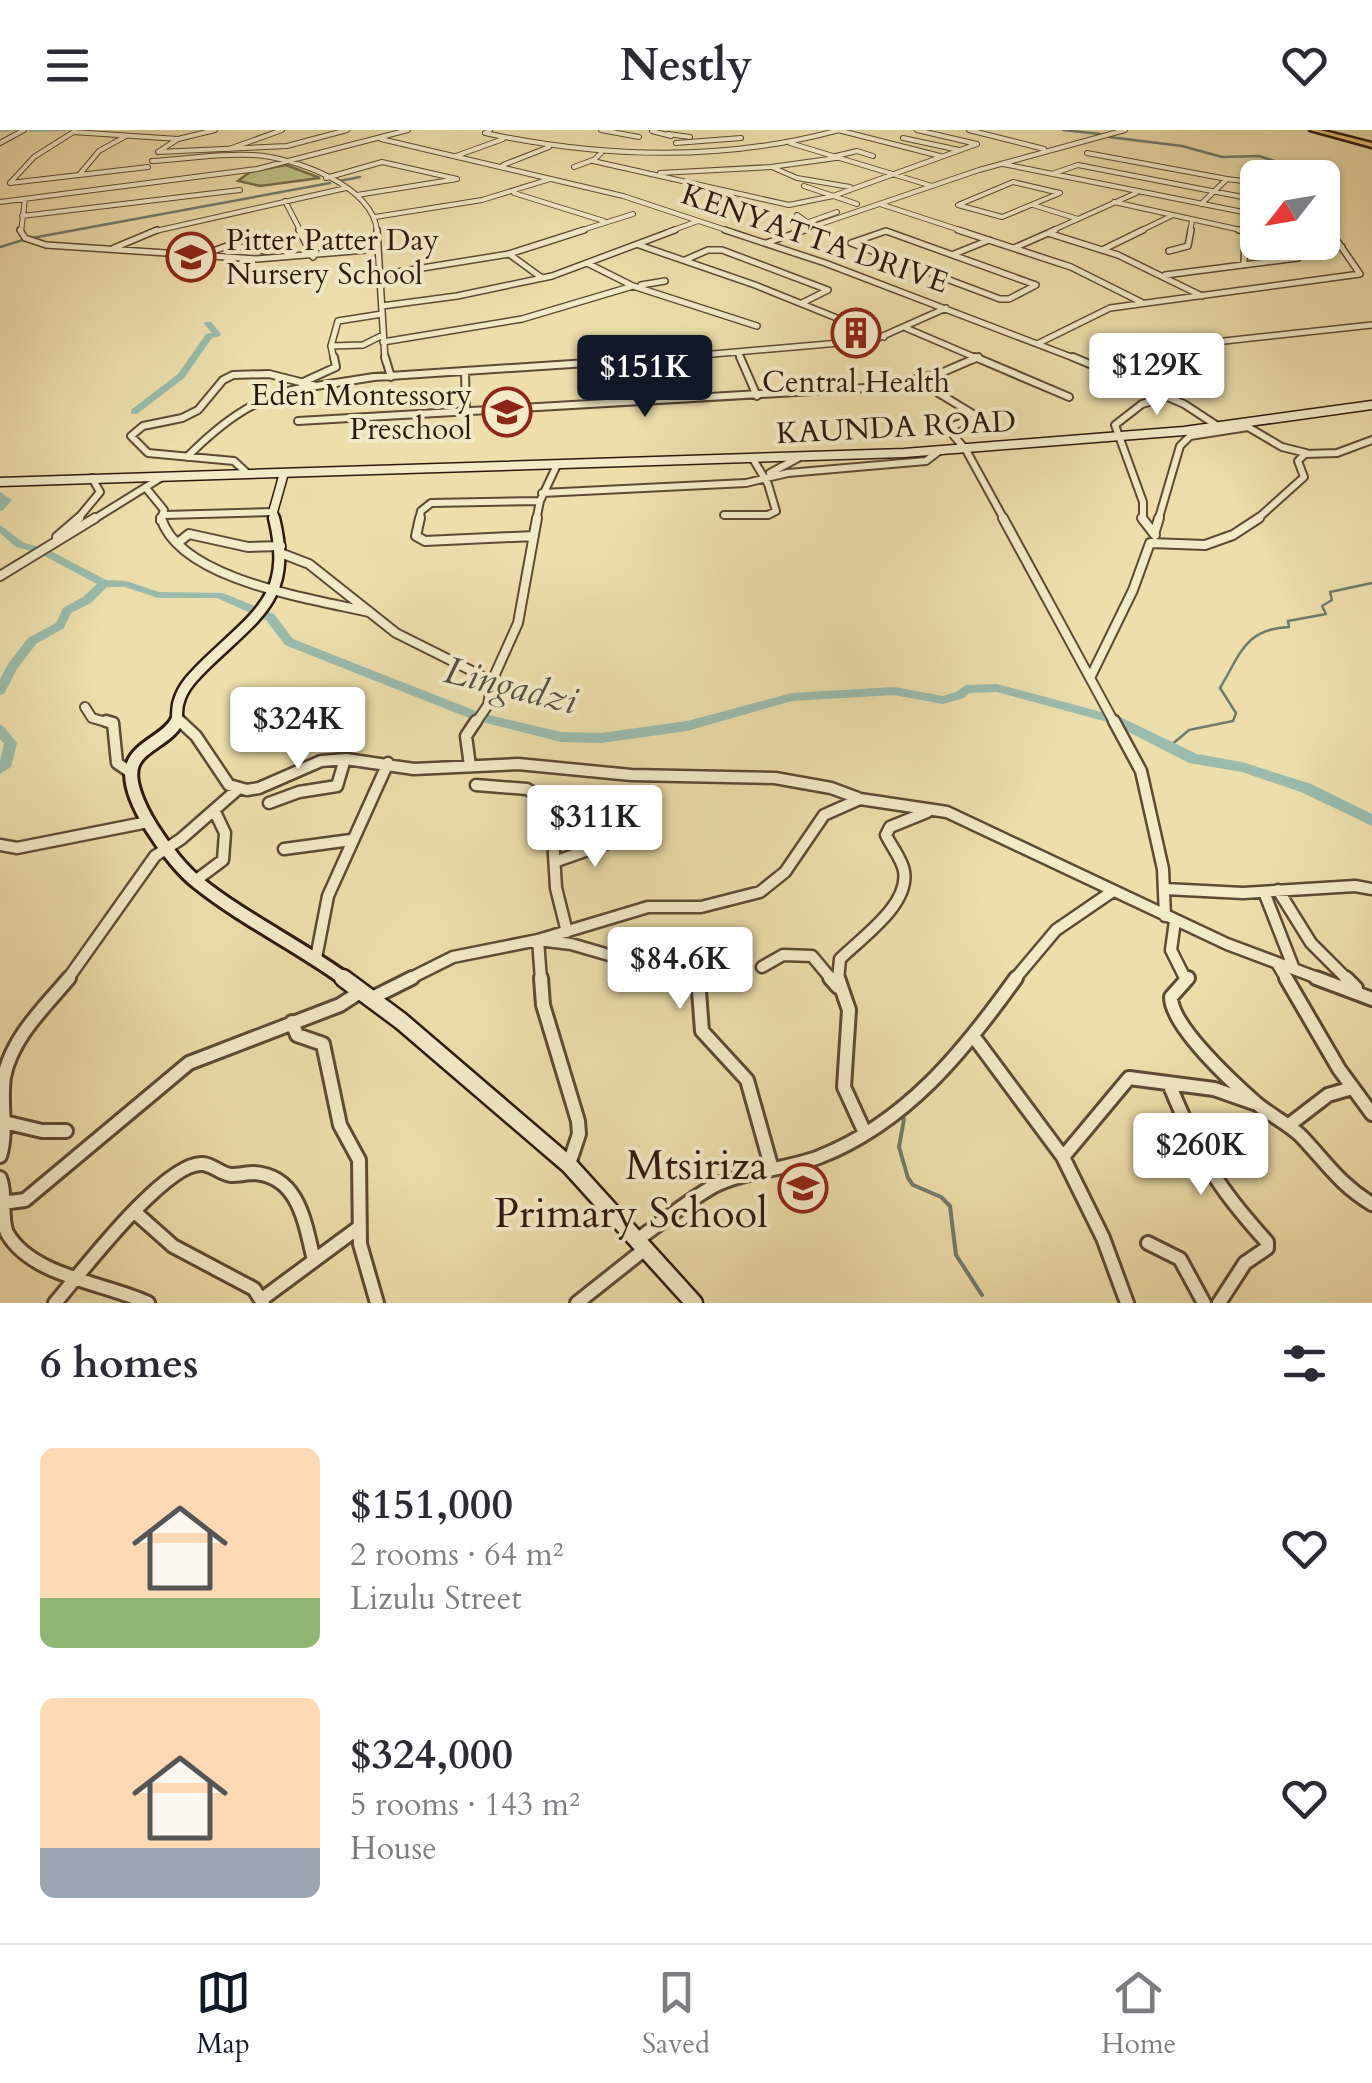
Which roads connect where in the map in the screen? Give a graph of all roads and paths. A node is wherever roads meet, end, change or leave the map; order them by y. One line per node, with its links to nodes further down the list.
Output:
1 (24, 130): 27 (street)
2 (215, 130): 22 (street)
3 (282, 130): 32 (street)
4 (347, 130): 32 (street)
5 (408, 130): 23 (street)
6 (490, 130): 19 (street)
7 (600, 130): 18 (street)
8 (731, 130): 20 (street)
9 (838, 130): 25 (street); 26 (street)
10 (917, 130): 21 (street); 34 (street)
11 (969, 130): 35 (street)
12 (1124, 130): 35 (street)
13 (1312, 130): 29 (highway)
14 (75, 131): 17 (street); 56 (street)
15 (653, 131): 16 (street); 18 (street)
16 (668, 134): 24 (street); 28 (street)
17 (129, 135): 22 (street); 56 (street)
18 (639, 137): 39 (street)
19 (505, 138): 30 (street); 41 (street)
20 (741, 138): 24 (street); 31 (street)
21 (903, 138): 26 (street); 34 (street)
22 (178, 140): 37 (street)
23 (381, 140): 41 (street, KENYATTA DRIVE); 47 (street)
24 (711, 142): 28 (street); 33 (street)
25 (788, 142): 31 (street); 44 (street)
26 (890, 142): 43 (street)
27 (0, 143)
28 (676, 143): 36 (street)
29 (1372, 145)
30 (550, 147): 38 (street); 49 (street)
31 (755, 147): 33 (street)
32 (228, 149): 37 (street)
33 (714, 149): 36 (street)
34 (960, 150): 43 (street)
35 (1046, 150): 48 (street)
36 (679, 151): 39 (street); 53 (street)
37 (158, 152): 46 (street)
38 (602, 153): 39 (street); 45 (street)
39 (642, 153)
40 (1088, 153): 60 (street)
41 (456, 156): 49 (street, KENYATTA DRIVE)
42 (873, 156): 44 (street)
43 (942, 156): 57 (street)
44 (835, 158): 51 (street); 57 (street)
45 (594, 160): 50 (street); 54 (street)
46 (150, 164): 47 (street); 56 (street); 64 (street)
47 (287, 164): 58 (street); 64 (street)
48 (1000, 164): 55 (street); 63 (street)
49 (501, 166): 59 (street, KENYATTA DRIVE)
50 (574, 167)
51 (771, 167): 52 (street); 67 (street)
52 (739, 169): 53 (street); 61 (street)
53 (688, 172): 54 (street)
54 (646, 174): 73 (street)
55 (1052, 174): 70 (street); 71 (street)
56 (79, 175)
57 (895, 175): 63 (street); 67 (street)
58 (324, 178): 66 (street); 72 (street)
59 (552, 178): 69 (street); 90 (street, KENYATTA DRIVE)
60 (1227, 179): 62 (street); 71 (street)
61 (746, 181)
62 (1240, 181)
63 (930, 185): 80 (street); 93 (street)
64 (148, 186): 75 (street)
65 (804, 186): 73 (street)
66 (346, 188): 72 (street); 76 (street)
67 (856, 188): 73 (street)
68 (240, 190): 86 (street)
69 (512, 192): 88 (street); 92 (street)
70 (1139, 192): 78 (street); 81 (street)
71 (1214, 192): 74 (street); 81 (street)
72 (357, 195): 88 (street)
73 (833, 196): 79 (street)
74 (1240, 197)
75 (25, 200): 77 (street); 86 (street)
76 (284, 201): 101 (street); 111 (street)
77 (0, 202)
78 (1114, 202): 87 (street); 89 (street)
79 (857, 204)
80 (879, 204): 94 (street); 97 (street)
81 (1201, 204): 83 (street)
82 (1032, 205): 82 (street); 89 (street)
83 (1240, 212)
84 (633, 214): 92 (street)
85 (797, 215): 93 (street)
86 (22, 216): 101 (street)
87 (1171, 216): 91 (street); 105 (street)
88 (375, 217): 104 (street)
89 (1078, 218): 96 (street)
90 (698, 221): 98 (street, KENYATTA DRIVE); 99 (street)
91 (1192, 221): 95 (street); 107 (street)
92 (607, 222): 108 (street)
93 (806, 223): 94 (street)
94 (814, 226): 98 (street)
95 (1240, 230)
96 (1048, 233): 102 (street); 105 (street)
97 (988, 240): 102 (street); 109 (street)
98 (766, 244): 125 (street, KENYATTA DRIVE)
99 (639, 245): 112 (street); 115 (street)
100 (1340, 245): 103 (street)
101 (114, 248): 110 (street)
102 (1014, 248): 124 (street)
103 (1342, 248): 122 (street)
104 (378, 249): 111 (street); 117 (street)
105 (1102, 250): 118 (street)
106 (266, 251): 110 (street)
107 (1169, 251)
108 (509, 254): 117 (street); 119 (street)
109 (954, 254): 109 (street)
110 (203, 255): 111 (street)
111 (313, 257)
112 (684, 260): 123 (street); 123 (street)
113 (1244, 260): 116 (street)
114 (1289, 260): 116 (street)
115 (590, 264): 119 (street); 121 (street)
116 (1244, 266): 118 (street)
117 (380, 275): 126 (street)
118 (1162, 276): 122 (street)
119 (542, 278): 126 (street)
120 (665, 282): 121 (street)
121 (633, 286): 128 (street); 133 (street)
122 (1202, 296): 124 (street)
123 (802, 303): 132 (street)
124 (1144, 303): 134 (street)
125 (946, 308): 129 (street); 134 (street, KENYATTA DRIVE)
126 (382, 310): 133 (street); 135 (street)
127 (1372, 325): 130 (street)
128 (756, 326)
129 (906, 328): 132 (street); 137 (street)
130 (1363, 328): 131 (street); 142 (street)
131 (1372, 334)
132 (884, 336): 136 (street)
133 (383, 339): 135 (street); 139 (street)
134 (1039, 343): 142 (street, KENYATTA DRIVE)
135 (331, 346): 141 (street)
136 (738, 352): 138 (street); 144 (street)
137 (979, 358): 140 (street); 145 (street)
138 (465, 372): 139 (street); 148 (street)
139 (391, 378): 143 (street)
140 (917, 380): 144 (street); 154 (street)
141 (301, 382): 143 (street); 157 (street)
142 (1130, 382): 146 (street, KENYATTA DRIVE)
143 (316, 386): 157 (street)
144 (757, 396): 148 (street)
145 (1069, 397)
146 (1167, 397): 150 (street, KENYATTA DRIVE); 152 (street)
147 (1372, 404): 150 (main road, KAUNDA ROAD)
148 (466, 411): 149 (street)
149 (298, 421)
150 (1218, 427): 152 (main road, KAUNDA ROAD)
151 (1194, 435): 152 (street); 156 (street); 172 (street)
152 (1119, 438): 154 (main road, KAUNDA ROAD); 172 (street)
153 (1372, 440): 156 (street)
154 (966, 450): 155 (main road, KAUNDA ROAD); 181 (street)
155 (940, 451): 158 (main road, KAUNDA ROAD); 165 (street)
156 (1307, 453): 175 (street)
157 (187, 457): 162 (street)
158 (798, 458): 159 (main road, KAUNDA ROAD); 165 (street)
159 (753, 460): 160 (main road, KAUNDA ROAD); 165 (street)
160 (556, 465): 161 (main road, KAUNDA ROAD); 168 (street)
161 (284, 473): 162 (main road, KAUNDA ROAD); 169 (main road)
162 (248, 474): 163 (main road, KAUNDA ROAD)
163 (162, 477): 164 (main road, KAUNDA ROAD); 167 (street)
164 (92, 478): 166 (main road, KAUNDA ROAD); 176 (street)
165 (764, 478): 168 (street); 171 (street)
166 (0, 482)
167 (146, 488): 170 (street); 176 (street)
168 (541, 497): 173 (street); 173 (street)
169 (274, 512): 170 (street); 177 (main road)
170 (164, 515): 174 (street)
171 (724, 515)
172 (1154, 531): 175 (street)
173 (534, 536): 182 (street)
174 (179, 542): 177 (street); 179 (street)
175 (1152, 542): 181 (street)
176 (48, 546): 178 (street)
177 (282, 550): 179 (main road); 180 (street)
178 (0, 576)
179 (275, 592): 180 (street); 184 (main road)
180 (368, 612): 182 (street)
181 (1092, 676): 206 (street)
182 (492, 681): 188 (street)
183 (85, 707): 189 (street)
184 (178, 720): 189 (main road); 192 (street)
185 (345, 759): 186 (street); 192 (street); 194 (street)
186 (388, 763): 188 (street); 199 (street)
187 (502, 764): 188 (street); 191 (street); 193 (street)
188 (470, 766)
189 (130, 772): 197 (main road)
190 (476, 785): 191 (street)
191 (498, 786): 203 (street)
192 (238, 790): 196 (street)
193 (860, 799): 195 (street); 211 (street)
194 (269, 803)
195 (934, 810): 208 (street); 217 (street)
196 (215, 812): 201 (street); 204 (street)
197 (148, 822): 200 (street); 201 (main road)
198 (622, 838): 203 (street)
199 (350, 840): 202 (street); 213 (street)
200 (0, 846)
201 (166, 848): 204 (main road); 226 (street)
202 (284, 849)
203 (556, 862): 211 (street)
204 (195, 881): 213 (main road)
205 (1372, 888): 207 (street)
206 (1165, 889): 209 (street); 210 (street)
207 (1278, 890): 209 (street); 219 (street)
208 (1114, 891): 210 (street); 221 (street)
209 (1264, 892): 216 (street)
210 (1170, 918): 214 (street); 224 (street)
211 (567, 932): 212 (street)
212 (538, 940): 218 (street); 232 (street); 233 (street)
213 (316, 958): 218 (main road)
214 (1278, 965): 216 (street); 223 (street)
215 (762, 967): 217 (street)
216 (1294, 969): 219 (street)
217 (839, 989): 229 (street)
218 (365, 996): 220 (street); 232 (main road)
219 (1369, 998)
220 (292, 1022): 235 (street); 238 (street)
221 (974, 1037): 229 (street); 231 (street)
222 (1170, 1086): 224 (street); 231 (street); 251 (street)
223 (1352, 1088): 225 (street); 227 (street)
224 (1256, 1103): 227 (street)
225 (1372, 1114)
226 (4, 1122): 228 (street); 230 (street)
227 (1289, 1125): 236 (street)
228 (66, 1131)
229 (866, 1133): 233 (street)
230 (0, 1156)
231 (1064, 1157): 249 (street)
232 (569, 1165): 240 (main road)
233 (772, 1169): 240 (street)
234 (0, 1178): 235 (street)
235 (2, 1203): 242 (street)
236 (1372, 1204)
237 (137, 1214): 241 (street); 242 (street); 243 (street)
238 (358, 1228): 241 (street); 246 (street)
239 (1148, 1243): 250 (street)
240 (642, 1244): 247 (street); 248 (main road)
241 (314, 1260): 243 (street)
242 (79, 1276): 244 (street); 245 (street)
243 (262, 1301)
244 (55, 1303)
245 (148, 1303)
246 (377, 1303)
247 (576, 1303)
248 (694, 1303)
249 (1127, 1303)
250 (1204, 1303)
251 (1219, 1303)

